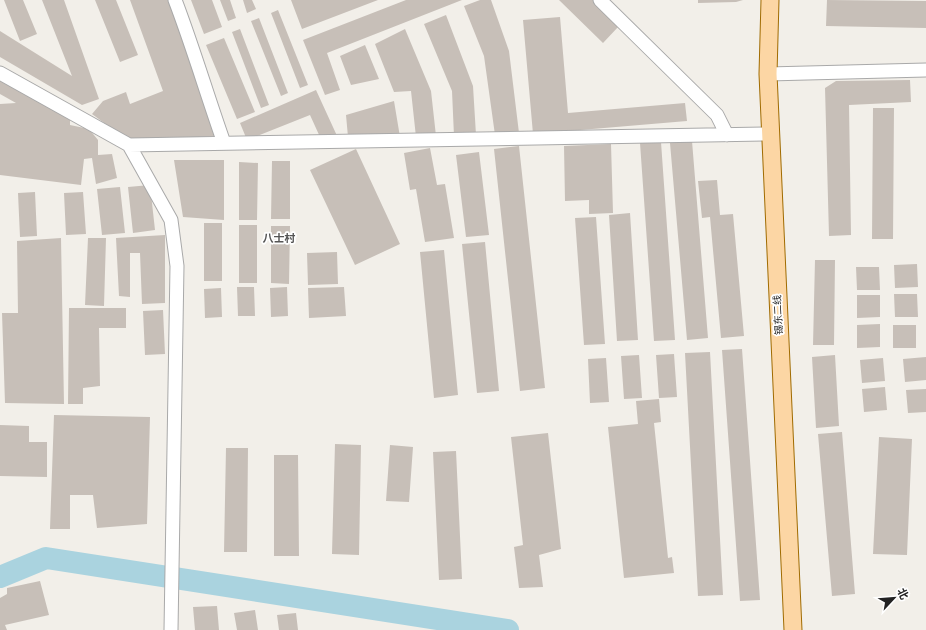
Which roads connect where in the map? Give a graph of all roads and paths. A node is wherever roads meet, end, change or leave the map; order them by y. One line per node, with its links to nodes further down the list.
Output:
1 (175, 0): 9 (street)
2 (600, 0): 8 (street)
3 (770, 0): 6 (main road, 锡东二线)
4 (926, 70): 6 (street)
5 (0, 73): 10 (street)
6 (768, 74): 7 (main road, 锡东二线)
7 (770, 134): 8 (street); 12 (main road, 锡东二线)
8 (727, 135): 9 (street)
9 (224, 143): 10 (street)
10 (130, 145): 11 (street)
11 (171, 630)
12 (793, 630)

